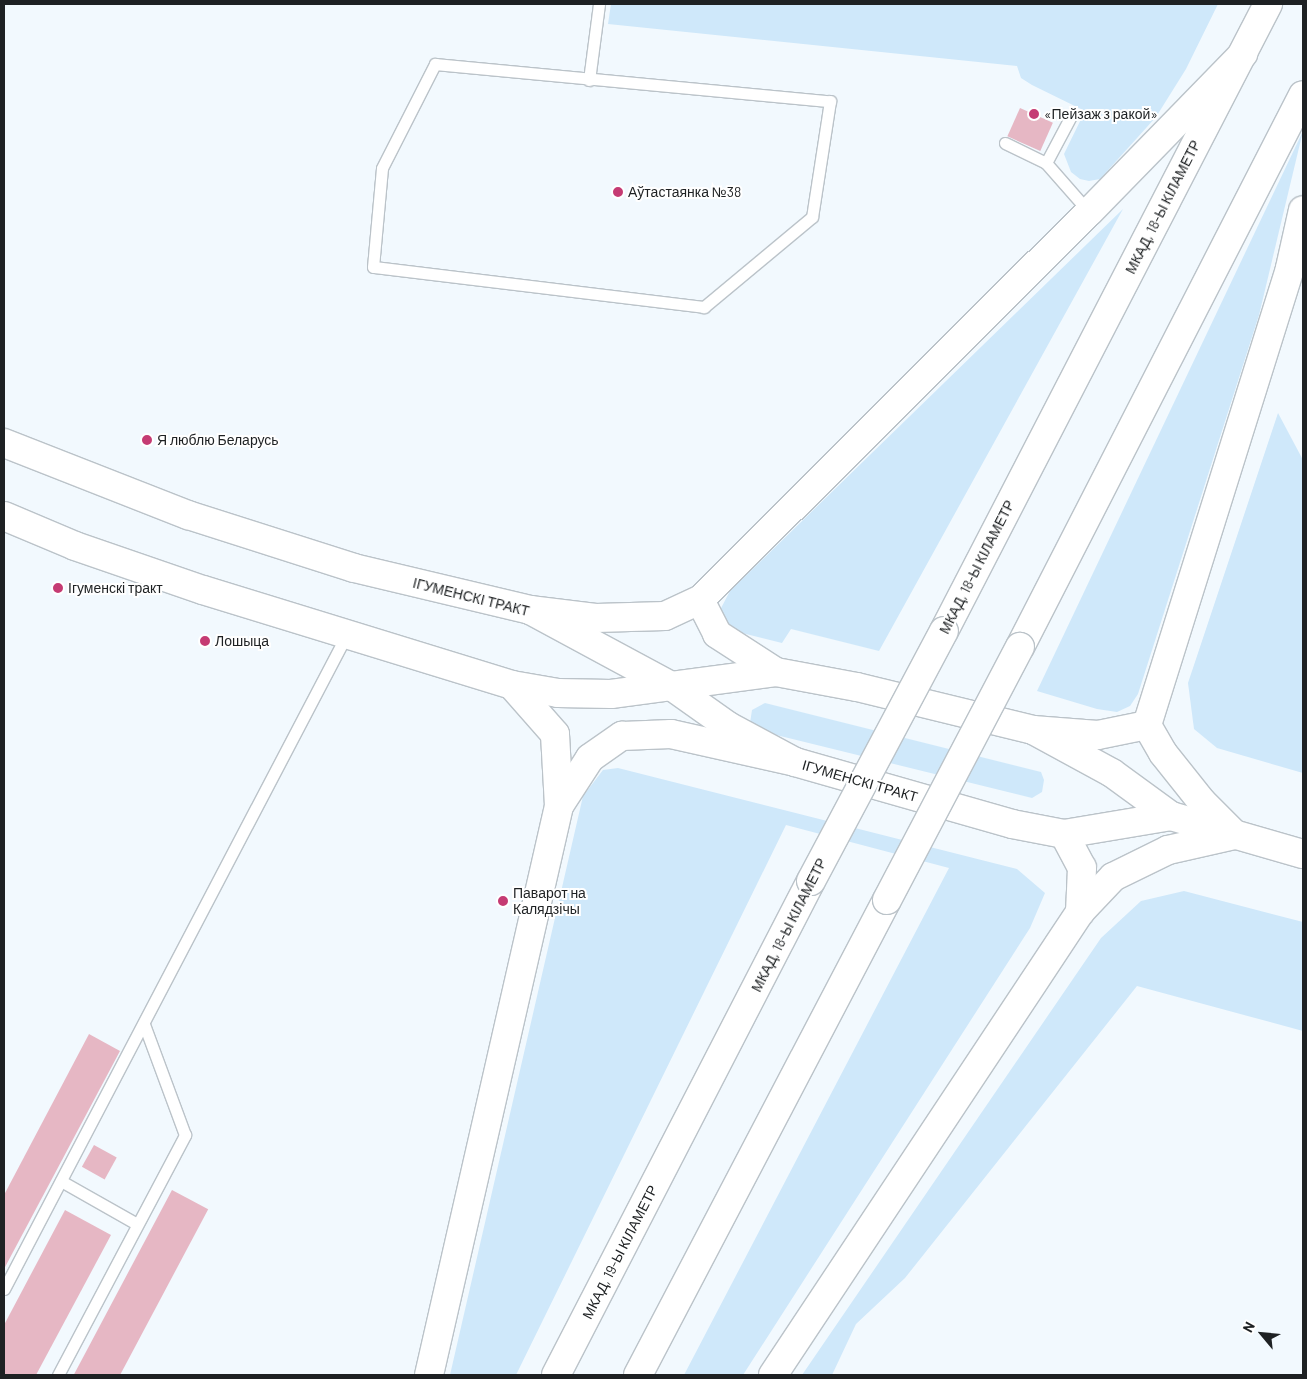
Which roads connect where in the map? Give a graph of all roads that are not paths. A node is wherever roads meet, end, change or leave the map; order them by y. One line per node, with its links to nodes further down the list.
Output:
1 (598, 4): 4 (lane)
2 (1268, 4): 3 (main road, МКАД, 18-Ы КІЛАМЕТР)
3 (1243, 54): 10 (main road); 29 (main road, МКАД, 18-Ы КІЛАМЕТР, bridge)
4 (588, 80): 4 (lane)
5 (1303, 95): 36 (main road, bridge)
6 (1071, 116): 8 (lane)
7 (1005, 143): 8 (lane)
8 (1046, 163): 10 (lane)
9 (1303, 210): 19 (main road)
10 (1089, 212): 13 (main road)
11 (4, 443): 14 (main road, ІГУМЕНСКІ ТРАКТ)
12 (4, 516): 15 (main road)
13 (700, 600): 14 (main road); 16 (main road)
14 (530, 610): 18 (main road, ІГУМЕНСКІ ТРАКТ)
15 (346, 636): 17 (main road); 28 (lane)
16 (776, 672): 18 (main road); 20 (main road)
17 (512, 685): 18 (main road); 22 (main road)
18 (673, 687): 21 (main road, ІГУМЕНСКІ ТРАКТ)
19 (1148, 725): 20 (main road); 25 (main road)
20 (1033, 730): 23 (main road)
21 (795, 762): 22 (main road); 24 (main road, ІГУМЕНСКІ ТРАКТ)
22 (558, 806): 34 (main road)
23 (1171, 816): 24 (main road); 25 (main road)
24 (1064, 834): 27 (main road)
25 (1235, 835): 26 (main road); 27 (main road)
26 (1303, 854)
27 (1080, 912): 37 (main road)
28 (144, 1024): 30 (lane); 31 (lane)
29 (684, 1128): 35 (main road, МКАД, 19-Ы КІЛАМЕТР)
30 (61, 1181): 31 (lane); 32 (lane)
31 (137, 1224): 33 (lane)
32 (4, 1289)
33 (58, 1375)
34 (428, 1375)
35 (556, 1375)
36 (638, 1375)
37 (773, 1375)

